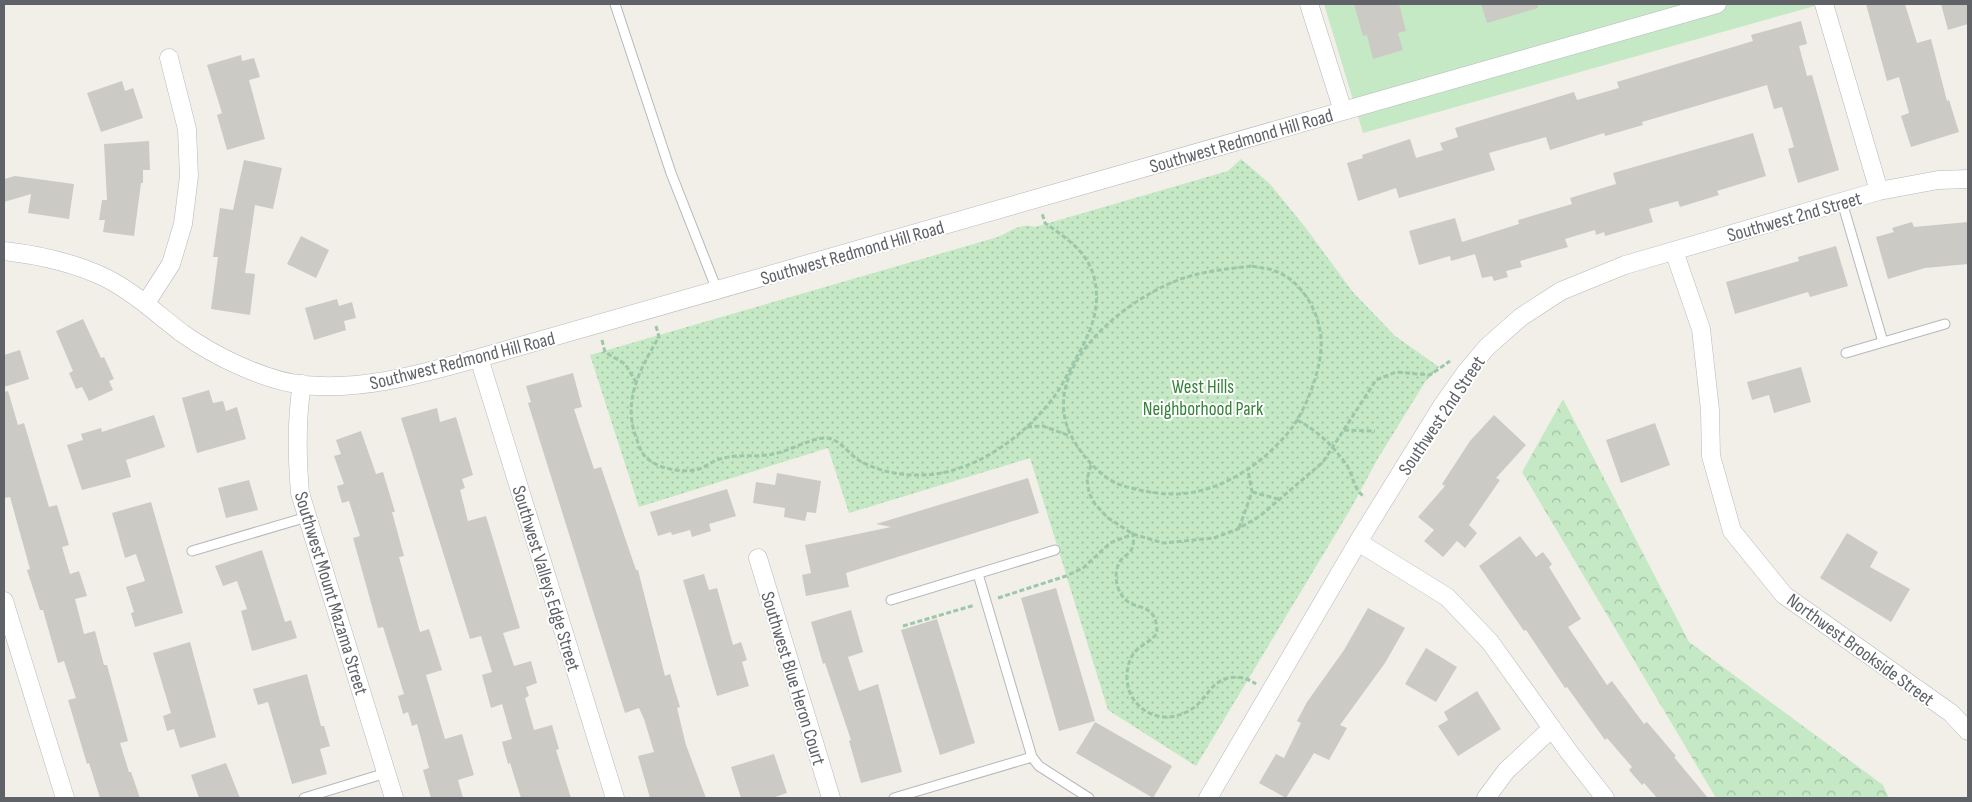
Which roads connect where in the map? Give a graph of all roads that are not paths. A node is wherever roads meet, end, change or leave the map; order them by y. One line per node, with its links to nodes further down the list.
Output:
1 (615, 4): 12 (lane)
2 (1309, 4): 6 (street)
3 (1717, 4): 6 (street, Southwest Redmond Hill Road)
4 (1824, 4): 8 (street)
5 (169, 58): 13 (street)
6 (1343, 111): 12 (street, Southwest Redmond Hill Road)
7 (1968, 179): 8 (street, Southwest 2nd Street)
8 (1879, 191): 9 (street, Southwest 2nd Street)
9 (1842, 202): 11 (street, Southwest 2nd Street); 15 (lane)
10 (4, 251): 13 (street, Southwest Redmond Hill Road)
11 (1674, 251): 20 (street, Southwest 2nd Street); 27 (street, Northwest Brookside Street)
12 (717, 290): 17 (street, Southwest Redmond Hill Road)
13 (146, 303): 18 (street, Southwest Redmond Hill Road)
14 (1945, 324): 15 (lane)
15 (1883, 342): 16 (lane)
16 (1846, 353)
17 (478, 358): 18 (street, Southwest Redmond Hill Road); 34 (street, Southwest Valleys Edge Street)
18 (302, 384): 19 (street, Southwest Mount Mazama Street)
19 (307, 517): 22 (lane); 30 (street, Southwest Mount Mazama Street)
20 (1358, 542): 28 (street); 38 (street, Southwest 2nd Street)
21 (1055, 550): 24 (lane)
22 (192, 551)
23 (758, 558): 35 (street, Southwest Blue Heron Court)
24 (978, 574): 25 (lane); 29 (lane)
25 (891, 600)
26 (4, 601): 31 (street)
27 (1967, 726)
28 (1552, 728): 39 (street); 40 (street)
29 (1032, 757): 36 (lane); 37 (lane)
30 (386, 773): 32 (lane); 33 (street, Southwest Mount Mazama Street)
31 (65, 798)
32 (304, 798)
33 (394, 798)
34 (614, 798)
35 (831, 798)
36 (894, 798)
37 (1089, 798)
38 (1208, 798)
39 (1486, 798)
40 (1605, 798)

